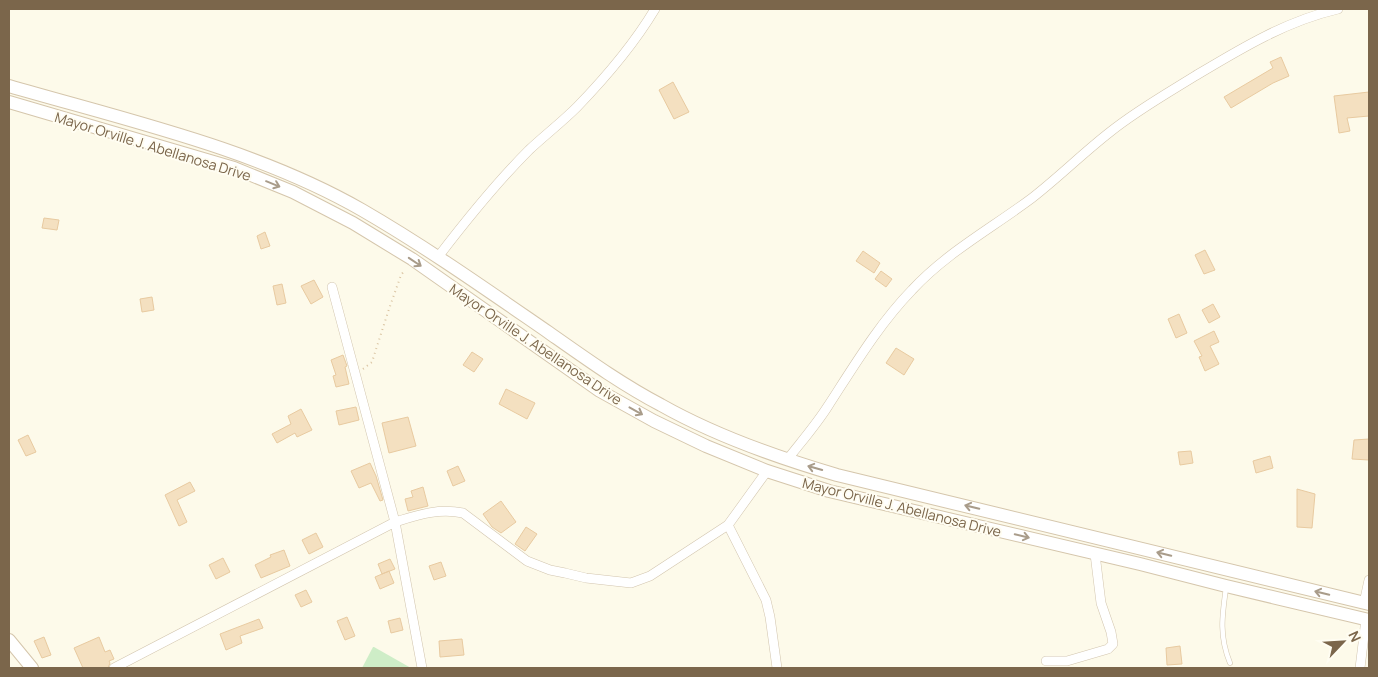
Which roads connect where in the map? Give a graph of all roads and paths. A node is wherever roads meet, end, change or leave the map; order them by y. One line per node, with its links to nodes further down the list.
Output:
1 (655, 9): 6 (street)
2 (1338, 9): 3 (street)
3 (1320, 11): 12 (street)
4 (9, 86): 6 (main road, Mayor Orville J. Abellanosa Drive)
5 (9, 102): 7 (main road, Mayor Orville J. Abellanosa Drive, one-way to 7)
6 (438, 257): 10 (main road, Mayor Orville J. Abellanosa Drive)
7 (412, 259): 9 (path); 11 (main road, Mayor Orville J. Abellanosa Drive, one-way to 11)
8 (332, 287): 9 (street)
9 (354, 372): 16 (street)
10 (612, 376): 11 (main road); 12 (main road, Mayor Orville J. Abellanosa Drive)
11 (600, 391): 13 (main road, Mayor Orville J. Abellanosa Drive, one-way to 13)
12 (787, 460): 14 (main road, Mayor Orville J. Abellanosa Drive, one-way to 12)
13 (767, 472): 15 (main road, Mayor Orville J. Abellanosa Drive); 17 (street)
14 (924, 495): 15 (main road); 21 (main road, Mayor Orville J. Abellanosa Drive, one-way to 14)
15 (920, 512): 18 (main road, Mayor Orville J. Abellanosa Drive, one-way to 18)
16 (395, 522): 17 (street); 27 (street); 28 (street)
17 (728, 524): 29 (street)
18 (1095, 554): 20 (main road, Mayor Orville J. Abellanosa Drive); 24 (street)
19 (1369, 580): 21 (street)
20 (1226, 586): 22 (main road, Mayor Orville J. Abellanosa Drive); 25 (lane)
21 (1367, 604)
22 (1368, 620): 30 (street)
23 (9, 640): 26 (main road)
24 (1046, 661)
25 (1230, 663)
26 (32, 668)
27 (114, 668)
28 (422, 668)
29 (777, 668)
30 (1360, 668)

